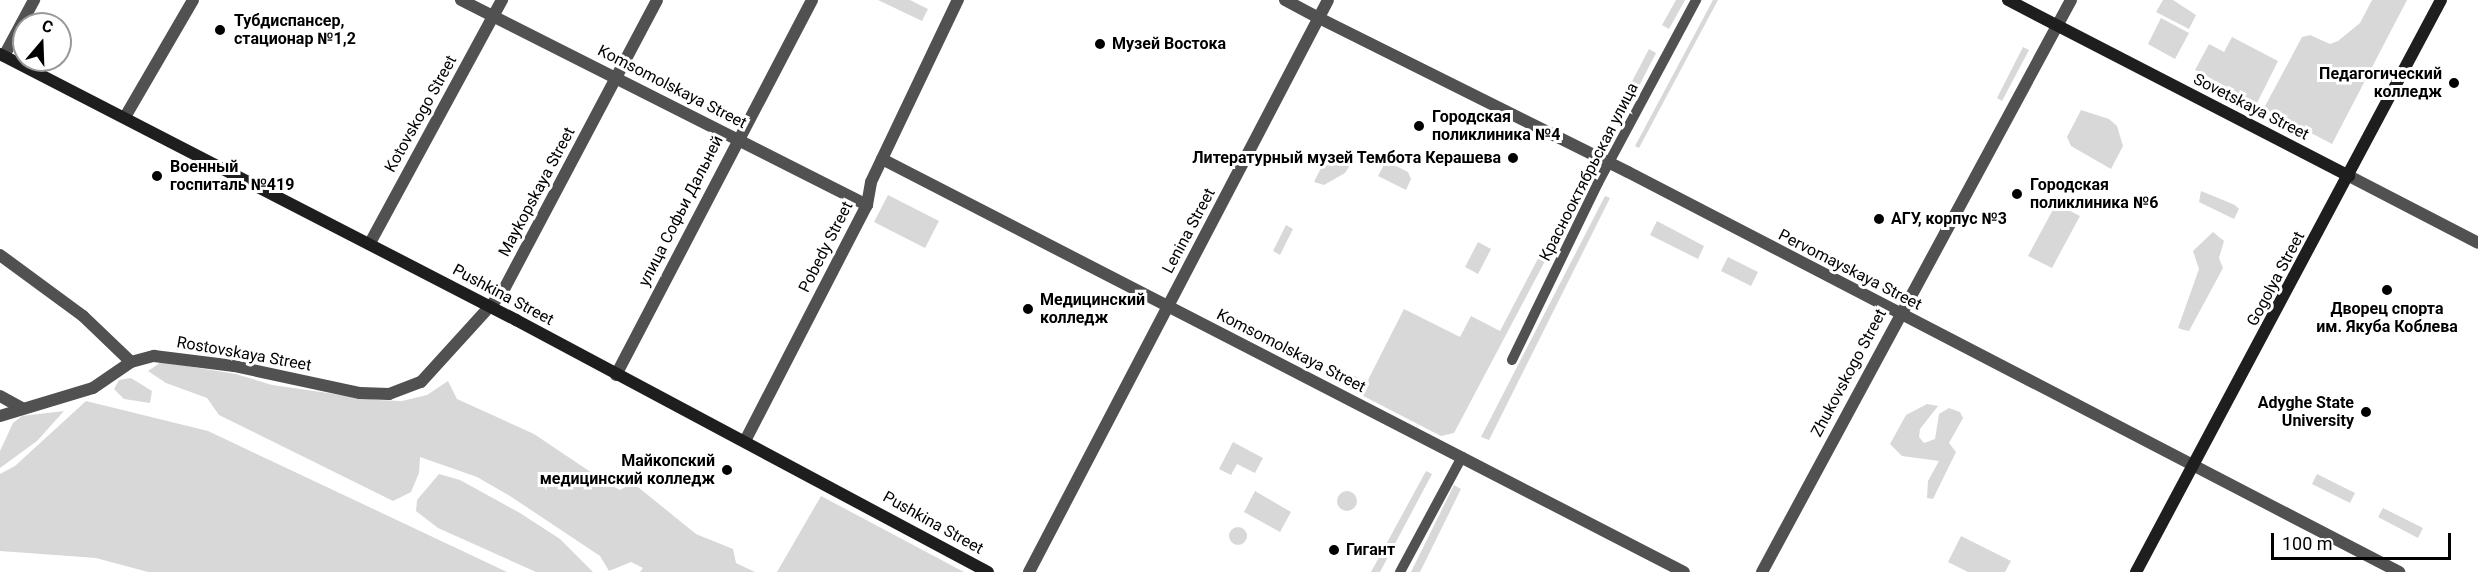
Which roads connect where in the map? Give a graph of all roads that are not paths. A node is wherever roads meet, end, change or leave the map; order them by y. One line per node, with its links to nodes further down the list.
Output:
1 (34, 0): 17 (street)
2 (193, 0): 19 (street)
3 (461, 0): 14 (street, Komsomolskaya Street)
4 (502, 0): 14 (street, Kotovskogo Street)
5 (657, 0): 18 (street, Maykopskaya Street)
6 (812, 0): 20 (street, улица Софьи Дальней)
7 (958, 0): 21 (street, Pobedy Street)
8 (1285, 0): 15 (street, Pervomayskaya Street)
9 (1328, 0): 15 (street, Lenina Street)
10 (1696, 0): 22 (street, Краснооктябрьская улица)
11 (2008, 0): 16 (main road, Sovetskaya Street)
12 (2071, 0): 16 (street, Zhukovskogo Street)
13 (2440, 0): 23 (main road, Gogolya Street)
14 (493, 17): 18 (street, Komsomolskaya Street); 25 (street, Kotovskogo Street)
15 (1318, 18): 22 (street, Pervomayskaya Street); 28 (street, Lenina Street)
16 (2057, 25): 23 (main road, Sovetskaya Street); 30 (street, Zhukovskogo Street)
17 (2, 55): 19 (main road, Pushkina Street)
18 (616, 76): 20 (street, Komsomolskaya Street); 29 (street, Maykopskaya Street)
19 (125, 117): 25 (main road, Pushkina Street)
20 (737, 138): 24 (street, Komsomolskaya Street); 33 (street, улица Софьи Дальней)
21 (882, 159): 24 (street, Pobedy Street); 28 (street, Komsomolskaya Street)
22 (1610, 163): 30 (street, Pervomayskaya Street); 31 (street, Краснооктябрьская улица)
23 (2349, 176): 26 (street, Sovetskaya Street); 40 (main road, Gogolya Street)
24 (867, 205): 38 (street, Pobedy Street)
25 (370, 243): 29 (main road, Pushkina Street)
26 (2478, 243)
27 (0, 255): 32 (street)
28 (1168, 306): 39 (street, Komsomolskaya Street); 42 (street, Lenina Street)
29 (492, 307): 33 (main road, Pushkina Street); 34 (street, Maykopskaya Street)
30 (1899, 314): 40 (street, Pervomayskaya Street); 45 (street, Zhukovskogo Street)
31 (1512, 360)
32 (131, 362): 34 (street, Rostovskaya Street); 36 (street, Rostovskaya Street)
33 (616, 375): 38 (main road, Pushkina Street)
34 (422, 382)
35 (0, 396): 36 (street)
36 (22, 408): 37 (street, Rostovskaya Street)
37 (0, 416)
38 (745, 441): 41 (main road, Pushkina Street)
39 (1462, 457): 43 (street); 44 (street, Komsomolskaya Street)
40 (2193, 466): 46 (main road, Gogolya Street); 47 (street, Pervomayskaya Street)
41 (988, 572)
42 (1029, 572)
43 (1400, 572)
44 (1684, 572)
45 (1762, 572)
46 (2136, 572)
47 (2398, 572)

